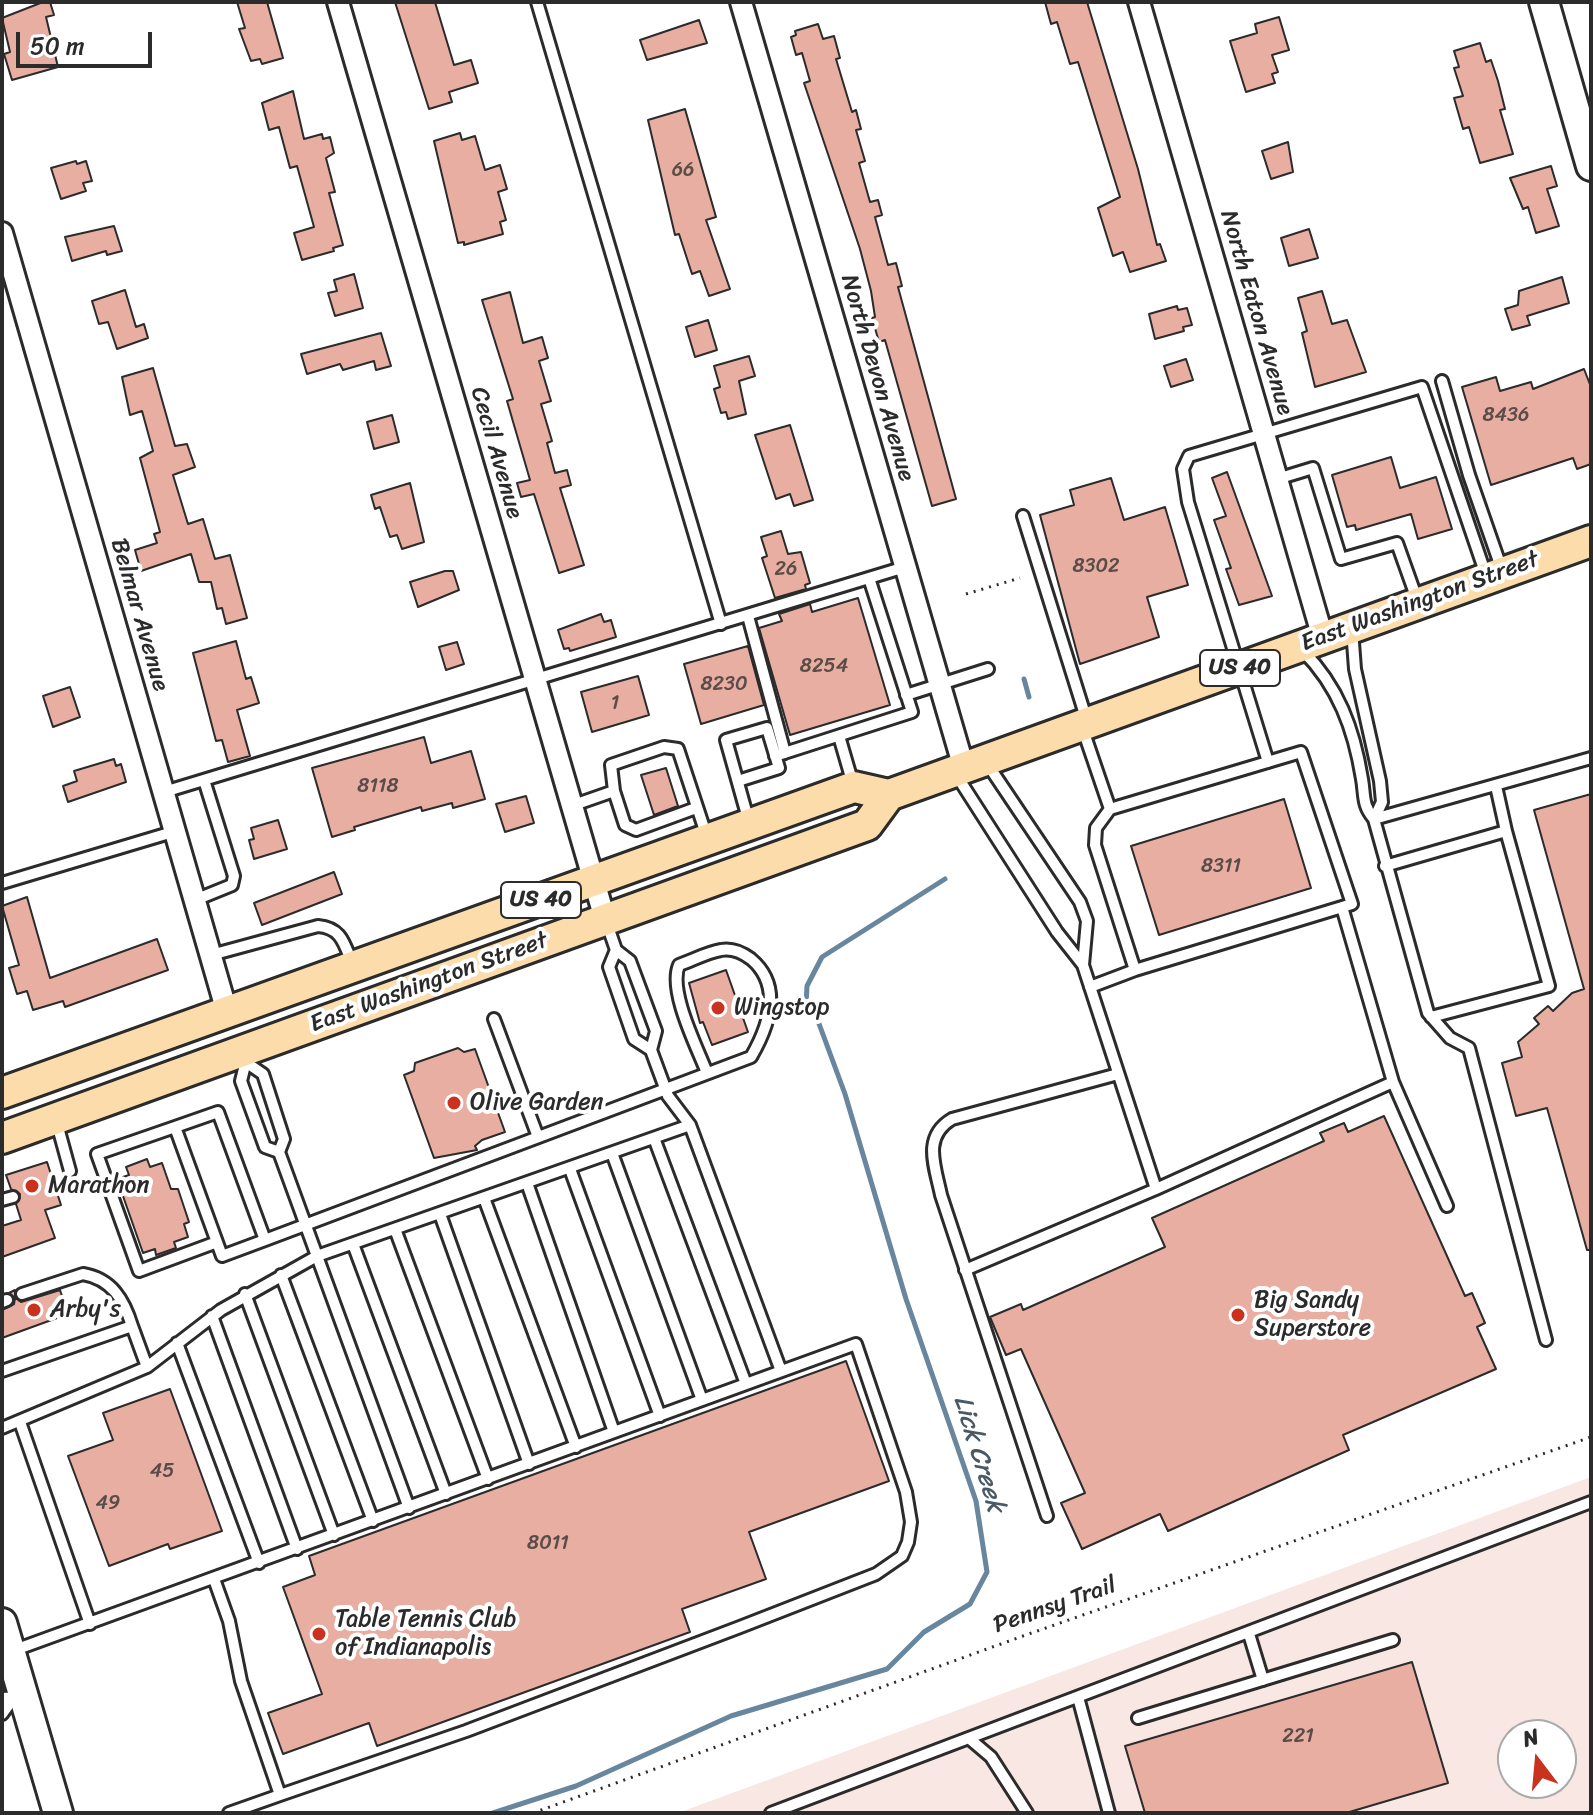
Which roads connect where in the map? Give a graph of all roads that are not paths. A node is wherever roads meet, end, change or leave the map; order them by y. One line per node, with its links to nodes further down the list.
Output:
1 (338, 2): 23 (street, Cecil Avenue)
2 (537, 2): 18 (lane)
3 (741, 2): 13 (street, North Devon Avenue)
4 (1139, 2): 9 (street, North Eaton Avenue)
5 (1544, 2): 6 (main road)
6 (1591, 166)
7 (2, 233): 37 (street, Belmar Avenue)
8 (1442, 381): 14 (lane)
9 (1264, 435): 10 (street, North Eaton Avenue); 14 (lane); 22 (lane)
10 (1277, 479): 16 (lane); 20 (street, North Eaton Avenue)
11 (1023, 516): 26 (lane)
12 (1591, 541): 14 (main road, East Washington Street / US 40)
13 (905, 567): 15 (lane); 24 (street, North Devon Avenue)
14 (1495, 575): 16 (main road, East Washington Street / US 40)
15 (869, 578): 17 (lane); 25 (lane)
16 (1418, 603): 19 (main road, East Washington Street / US 40)
17 (748, 616): 18 (lane); 28 (lane)
18 (721, 624): 23 (lane)
19 (1351, 627): 20 (main road, East Washington Street / US 40); 42 (lane)
20 (1311, 642): 22 (main road, East Washington Street / US 40); 42 (lane)
21 (988, 669): 24 (lane)
22 (1237, 669): 26 (main road, East Washington Street / US 40); 30 (lane)
23 (535, 680): 32 (lane); 39 (street, Cecil Avenue)
24 (939, 683): 25 (lane); 31 (street, North Devon Avenue)
25 (906, 695): 27 (lane)
26 (1085, 724): 31 (main road, East Washington Street / US 40); 41 (lane)
27 (839, 736): 28 (lane); 35 (lane)
28 (780, 755): 33 (lane); 33 (lane)
29 (1591, 758): 34 (lane)
30 (1268, 762): 41 (lane); 51 (lane)
31 (967, 766): 38 (main road, East Washington Street / US 40); 55 (lane); 55 (lane)
32 (204, 780): 37 (lane); 50 (lane)
33 (738, 781): 43 (lane)
34 (1496, 786): 42 (lane); 45 (lane)
35 (854, 787): 38 (main road); 43 (main road, East Washington Street / US 40)
36 (614, 791): 39 (lane); 40 (lane); 40 (lane)
37 (164, 792): 44 (street, Belmar Avenue)
38 (889, 795): 52 (main road, East Washington Street / US 40)
39 (571, 806): 48 (street, Cecil Avenue)
40 (696, 808): 46 (lane)
41 (1110, 809): 57 (lane)
42 (1374, 819): 47 (lane)
43 (750, 824): 46 (main road, East Washington Street / US 40)
44 (176, 831): 49 (lane); 50 (street, Belmar Avenue)
45 (1506, 831): 47 (lane); 60 (lane)
46 (708, 839): 48 (main road, East Washington Street / US 40)
47 (1385, 866): 60 (lane)
48 (593, 881): 52 (street, Cecil Avenue); 56 (main road, East Washington Street / US 40)
49 (2, 883)
50 (195, 900): 54 (street, Belmar Avenue)
51 (1342, 907): 57 (lane); 66 (lane)
52 (605, 919): 53 (lane); 63 (main road, East Washington Street / US 40)
53 (616, 950): 62 (lane); 62 (lane)
54 (211, 955): 56 (lane); 59 (street, Belmar Avenue)
55 (1083, 965): 58 (lane)
56 (354, 966): 59 (main road, East Washington Street / US 40)
57 (1135, 970): 58 (lane)
58 (1090, 987): 65 (lane)
59 (227, 1012): 68 (main road, East Washington Street / US 40)
60 (1431, 1017): 96 (lane)
61 (494, 1019): 72 (lane)
62 (651, 1050): 67 (lane)
63 (244, 1057): 69 (main road, East Washington Street / US 40); 75 (lane); 75 (lane)
64 (707, 1073): 64 (lane); 67 (lane)
65 (1118, 1074): 80 (lane); 90 (lane)
66 (1393, 1082): 80 (lane); 82 (lane)
67 (665, 1088): 70 (lane); 72 (lane)
68 (2, 1093)
69 (56, 1118): 73 (main road, East Washington Street / US 40); 78 (lane)
70 (690, 1125): 74 (lane); 100 (lane)
71 (175, 1127): 86 (lane); 87 (lane); 87 (lane)
72 (538, 1137): 84 (lane)
73 (2, 1138)
74 (654, 1138): 76 (lane); 101 (lane)
75 (279, 1152): 84 (lane)
76 (612, 1153): 77 (lane); 102 (lane)
77 (570, 1169): 79 (lane); 103 (lane)
78 (70, 1171)
79 (527, 1183): 81 (lane); 106 (lane)
80 (1156, 1189): 90 (lane)
81 (484, 1198): 83 (lane); 107 (lane)
82 (1447, 1206)
83 (440, 1214): 85 (lane); 108 (lane)
84 (305, 1225): 86 (lane); 89 (lane)
85 (395, 1229): 88 (lane); 109 (lane)
86 (265, 1240): 87 (lane)
87 (217, 1242)
88 (353, 1244): 89 (lane); 110 (lane)
89 (317, 1256): 91 (lane); 112 (lane)
90 (965, 1270): 113 (lane)
91 (281, 1275): 93 (lane); 114 (lane)
92 (22, 1294): 95 (lane)
93 (245, 1294): 94 (lane); 115 (lane)
94 (212, 1316): 97 (lane); 116 (lane)
95 (132, 1326): 98 (lane); 99 (lane)
96 (1546, 1340)
97 (177, 1343): 98 (lane); 117 (lane)
98 (147, 1367): 104 (lane)
99 (2, 1371)
100 (781, 1371): 101 (lane); 130 (lane)
101 (746, 1384): 102 (lane)
102 (702, 1400): 103 (lane)
103 (660, 1416): 106 (lane)
104 (20, 1422): 105 (lane); 120 (lane)
105 (3, 1424)
106 (614, 1432): 107 (lane)
107 (576, 1447): 108 (lane)
108 (529, 1464): 109 (lane)
109 (488, 1479): 110 (lane)
110 (446, 1494): 112 (lane)
111 (1591, 1502): 121 (lane)
112 (409, 1508): 114 (lane)
113 (1047, 1516)
114 (373, 1521): 115 (lane)
115 (334, 1535): 116 (lane)
116 (297, 1549): 117 (lane)
117 (259, 1563): 118 (lane)
118 (214, 1579): 120 (lane); 130 (lane)
119 (2, 1623): 123 (main road)
120 (90, 1624): 123 (lane)
121 (1249, 1634): 124 (lane); 125 (lane)
122 (1393, 1640): 124 (lane)
123 (10, 1651): 126 (main road)
124 (1263, 1680): 128 (lane)
125 (1078, 1697): 129 (lane); 135 (lane)
126 (13, 1698): 127 (lane); 131 (main road)
127 (2, 1714)
128 (1138, 1718)
129 (971, 1740): 133 (lane); 134 (lane)
130 (280, 1795): 132 (lane)
131 (58, 1813)
132 (229, 1813)
133 (771, 1813)
134 (1027, 1813)
135 (1109, 1813)

